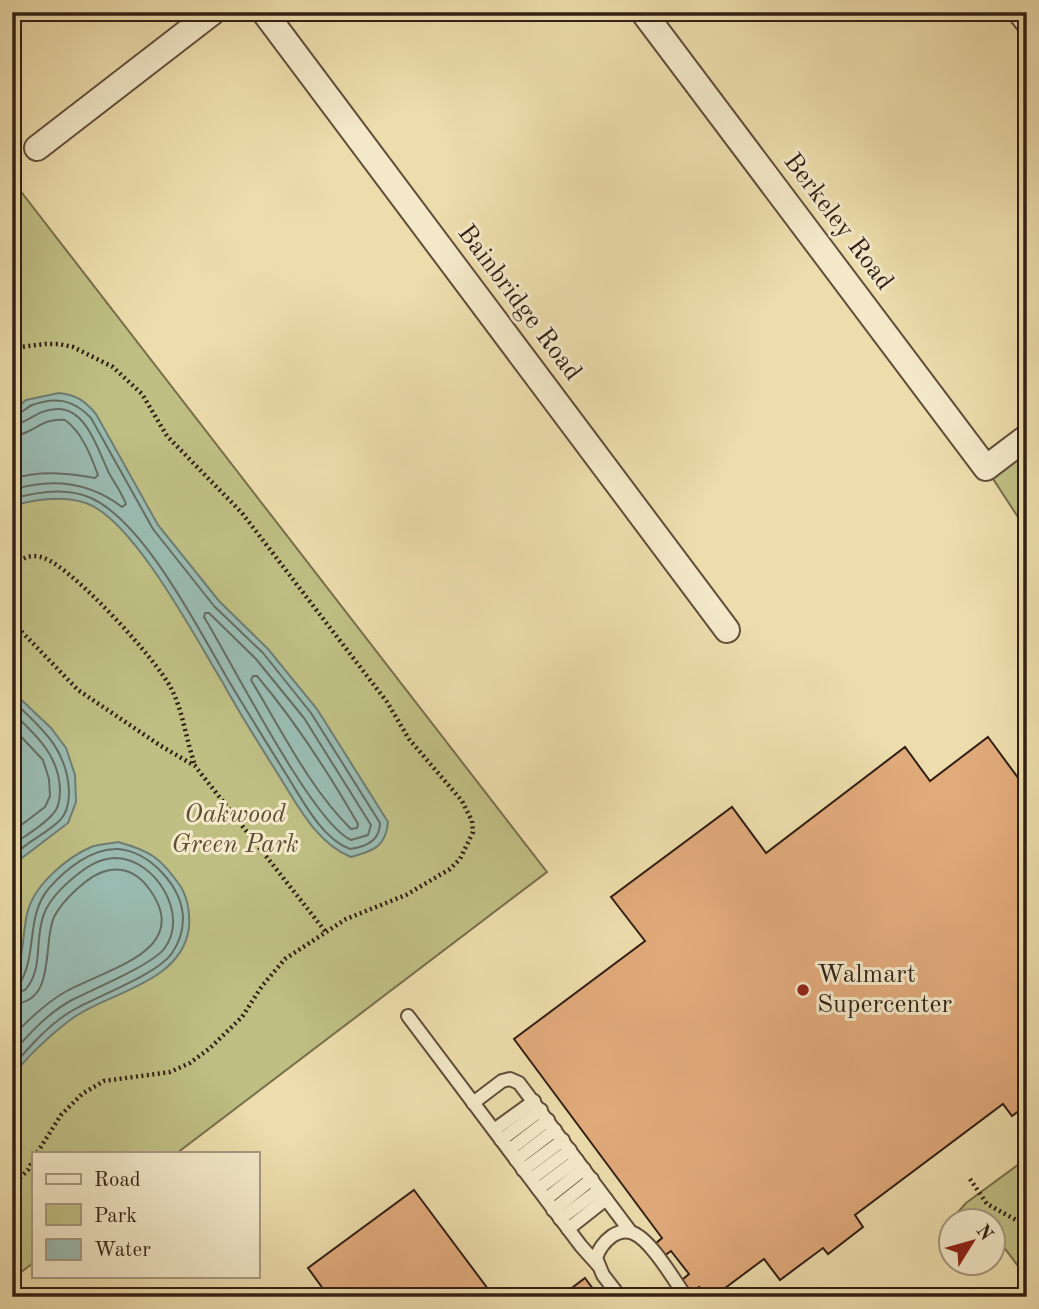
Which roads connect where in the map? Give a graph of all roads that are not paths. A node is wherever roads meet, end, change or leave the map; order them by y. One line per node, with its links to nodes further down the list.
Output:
1 (213, 12): 6 (street)
2 (264, 12): 8 (street, Bainbridge Road)
3 (643, 12): 7 (street, Berkeley Road)
4 (1020, 12): 5 (street)
5 (1027, 21)
6 (37, 148)
7 (1027, 438)
8 (727, 630)
9 (408, 1016): 10 (lane)
10 (473, 1103): 11 (lane); 12 (lane)
11 (570, 1150): 12 (lane); 12 (lane); 12 (lane); 12 (lane); 12 (lane); 12 (lane); 13 (lane)
12 (531, 1180): 14 (lane)
13 (630, 1231): 14 (lane); 16 (lane)
14 (598, 1265): 15 (lane)
15 (620, 1297)
16 (686, 1297)

